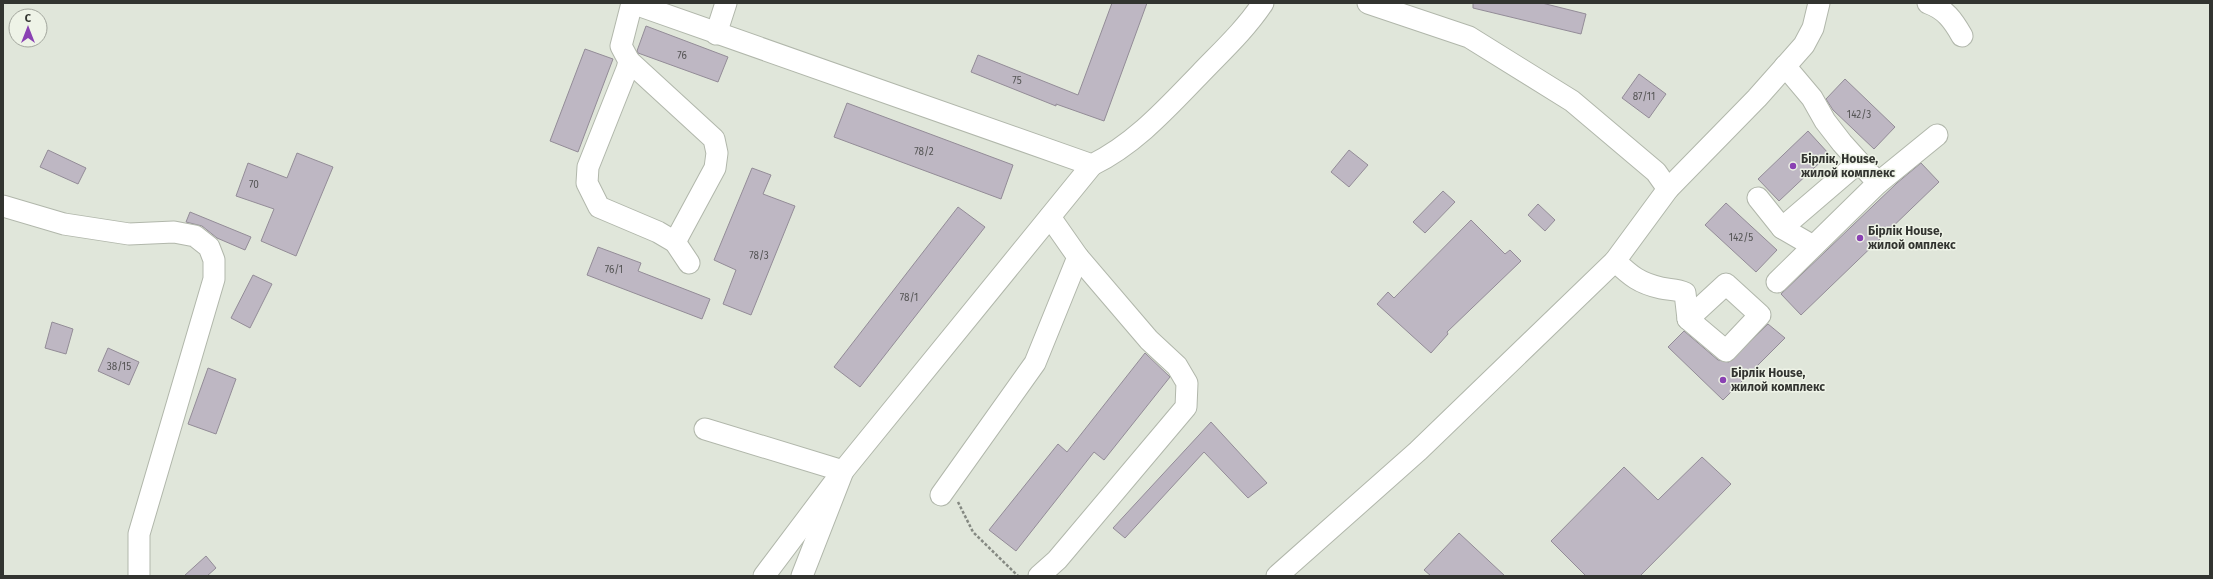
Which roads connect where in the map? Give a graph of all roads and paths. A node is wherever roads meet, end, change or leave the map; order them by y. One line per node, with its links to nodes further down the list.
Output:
1 (632, 3): 7 (street); 9 (street)
2 (726, 3): 7 (street)
3 (1263, 3): 13 (street)
4 (1368, 3): 15 (street)
5 (1819, 3): 10 (street)
6 (1928, 3): 8 (street)
7 (716, 34): 13 (street)
8 (1962, 36)
9 (629, 61): 20 (street); 20 (street)
10 (1785, 66): 12 (street); 15 (street)
11 (1937, 135): 14 (street)
12 (1859, 162): 14 (street); 19 (street)
13 (1092, 165): 18 (street)
14 (1878, 183): 21 (street)
15 (1668, 189): 23 (street)
16 (1758, 198): 19 (street)
17 (3, 206): 30 (street)
18 (1050, 217): 22 (street); 28 (street)
19 (1782, 228): 21 (street)
20 (675, 242): 24 (street)
21 (1813, 246): 25 (street)
22 (1078, 256): 29 (street); 34 (street)
23 (1616, 261): 26 (street); 35 (street)
24 (688, 263)
25 (1777, 282)
26 (1688, 319)
27 (704, 429): 28 (street)
28 (842, 471): 31 (street); 32 (street)
29 (946, 489): 33 (path)
30 (138, 576)
31 (764, 576)
32 (802, 576)
33 (1018, 576)
34 (1039, 576)
35 (1277, 576)

